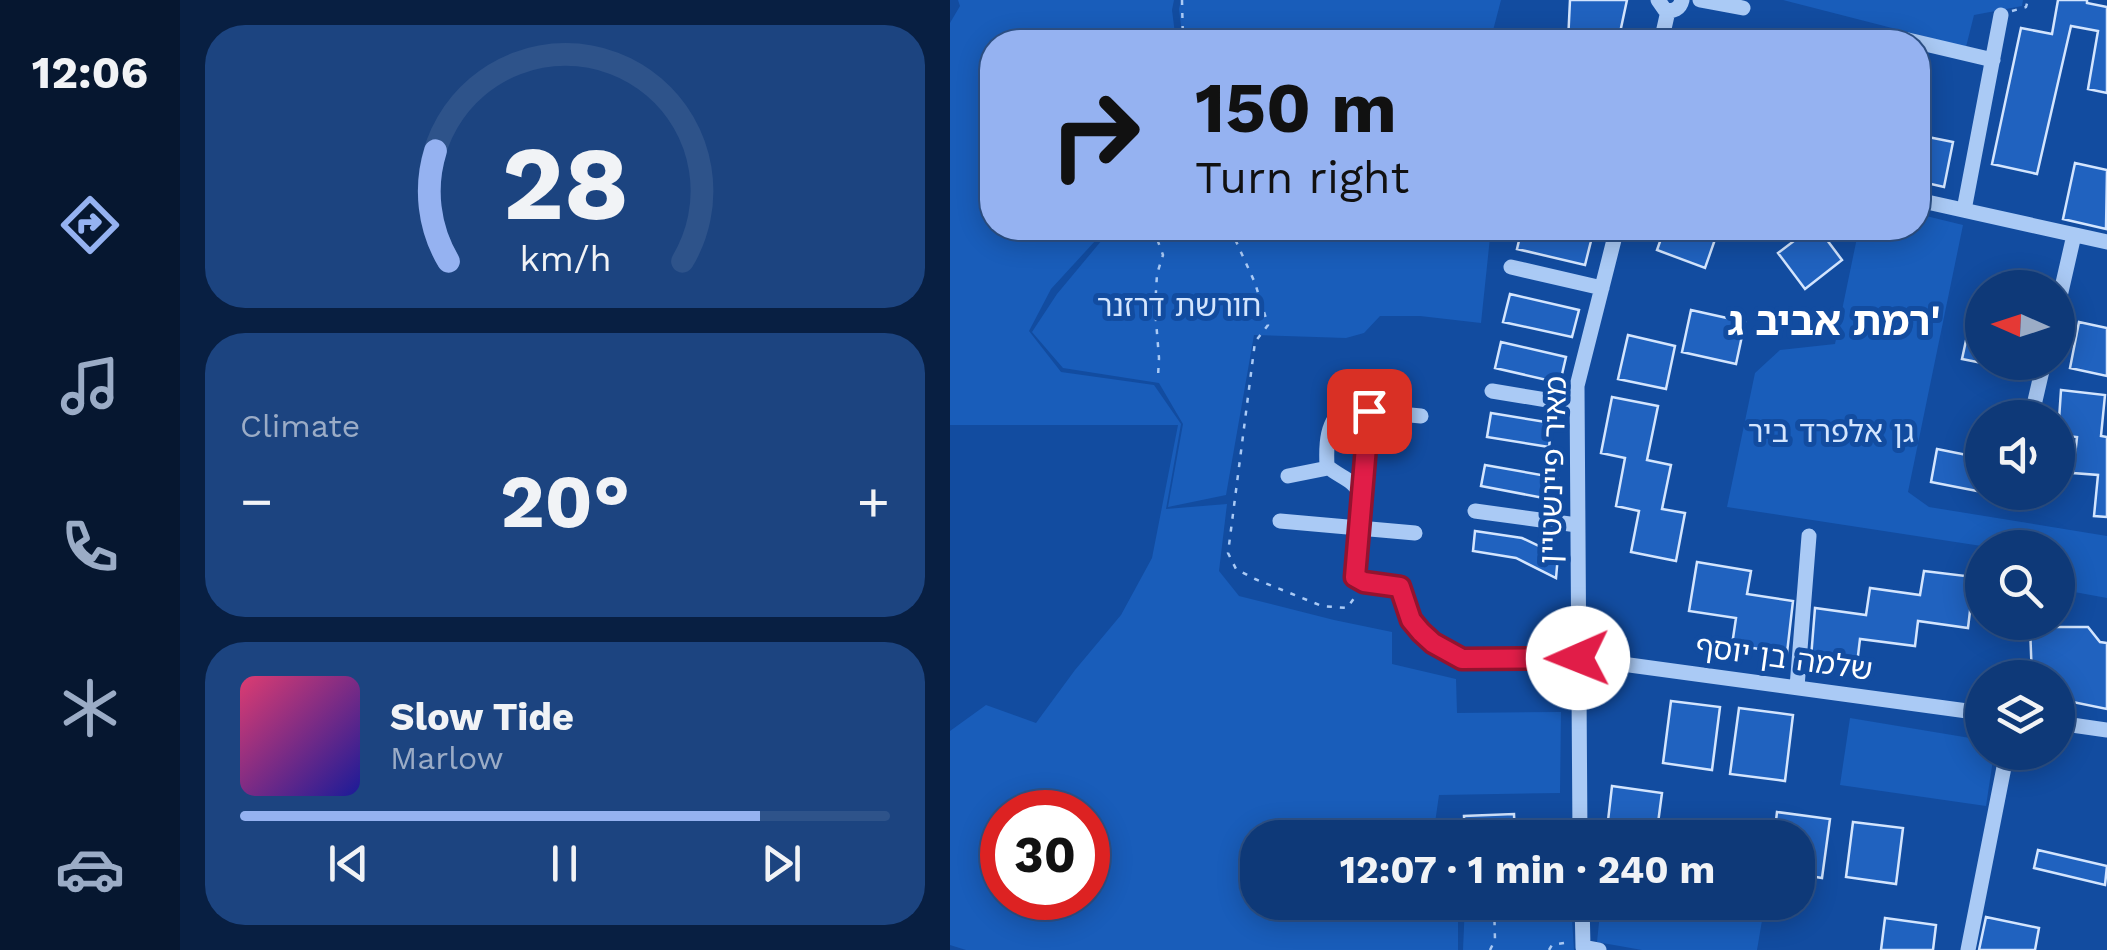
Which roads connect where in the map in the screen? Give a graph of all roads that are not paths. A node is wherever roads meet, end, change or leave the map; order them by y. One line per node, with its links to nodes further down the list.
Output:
1 (1682, 0): 3 (street)
2 (1700, 0): 4 (street)
3 (1663, 5): 6 (street)
4 (1743, 8)
5 (2002, 14): 8 (street)
6 (1662, 30)
7 (1930, 45): 8 (street)
8 (1992, 60): 10 (street)
9 (1930, 203): 10 (street)
10 (1964, 210): 11 (street)
11 (2074, 235): 13 (street); 15 (street)
12 (1614, 240): 16 (street, מאיר פיינשטיין)
13 (2107, 242)
14 (1511, 267): 16 (street)
15 (2066, 270)
16 (1602, 288): 18 (street, מאיר פיינשטיין)
17 (1492, 391): 18 (street)
18 (1577, 405): 28 (street, מאיר פיינשטיין)
19 (1369, 411): 20 (street); 21 (street); 22 (street)
20 (1422, 416)
21 (1364, 466): 24 (street); 25 (street)
22 (1328, 468): 23 (street); 24 (street)
23 (1288, 476)
24 (1345, 478): 25 (street)
25 (1362, 494): 29 (street)
26 (1475, 511): 28 (street)
27 (1280, 521): 29 (street)
28 (1578, 525): 32 (street, מאיר פיינשטיין)
29 (1358, 528): 30 (street); 32 (street, שלמה בן יוסף)
30 (1415, 533)
31 (1808, 536): 33 (street)
32 (1578, 658): 33 (street, שלמה בן יוסף); 38 (street, מאיר פיינשטיין)
33 (1796, 688): 34 (street, שלמה בן יוסף)
34 (1965, 711)
35 (2075, 725): 36 (street)
36 (2107, 730)
37 (2003, 770): 41 (street)
38 (1580, 820)
39 (1582, 920): 40 (street)
40 (1600, 950)
41 (1968, 950)

